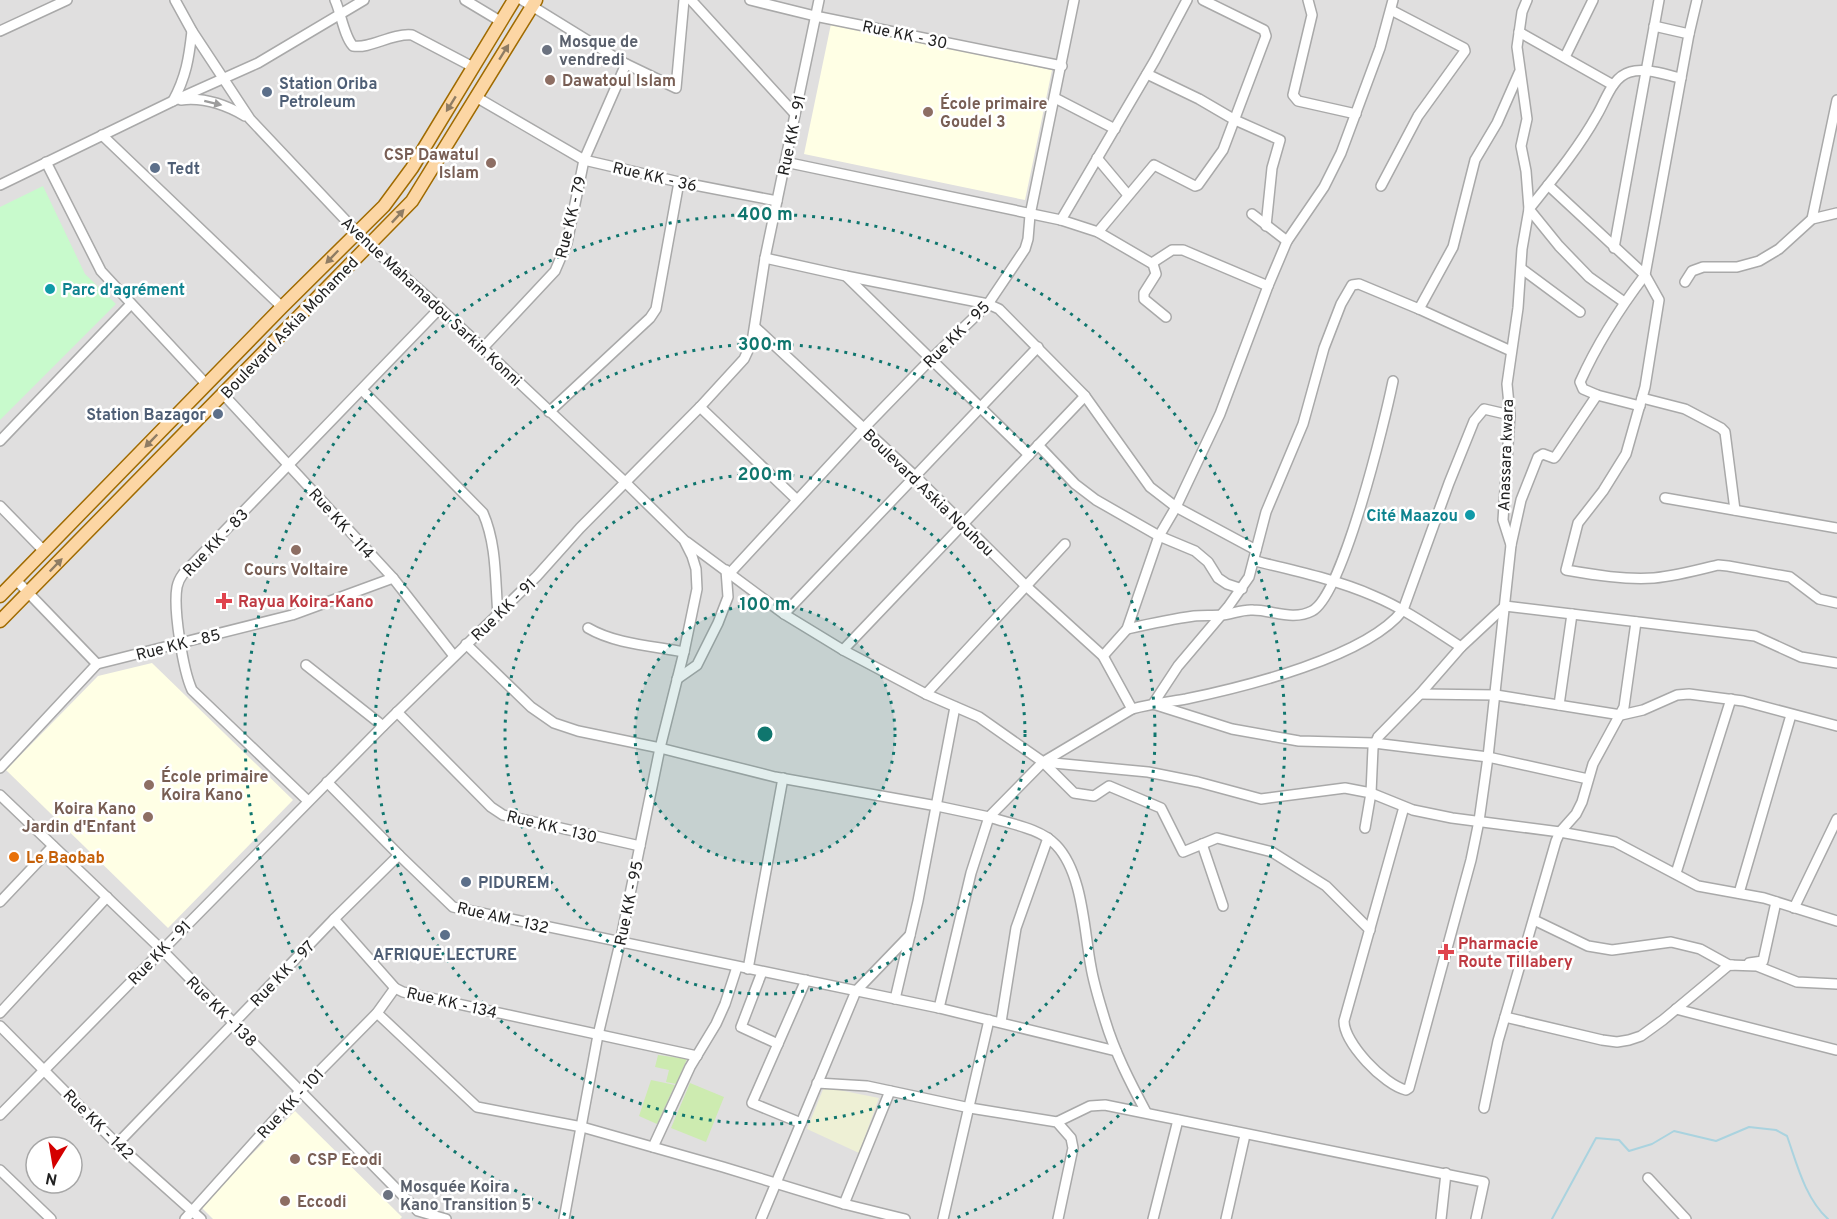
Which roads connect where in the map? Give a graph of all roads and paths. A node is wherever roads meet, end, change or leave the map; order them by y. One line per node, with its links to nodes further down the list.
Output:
1 (66, 0): 26 (street)
2 (175, 0): 27 (street, Avenue Mahamadou Sarkin Konni)
3 (335, 0): 22 (street)
4 (364, 0): 22 (street)
5 (465, 0): 24 (street)
6 (514, 0): 24 (main road, Boulevard Askia Mohamed)
7 (684, 0): 31 (street)
8 (691, 0): 45 (street)
9 (750, 0): 23 (street, Rue KK - 30)
10 (819, 0): 23 (street, Rue KK - 91)
11 (1074, 0): 32 (street, Rue KK - 95)
12 (1187, 0): 36 (street)
13 (1203, 0): 48 (street)
14 (1308, 0): 46 (street)
15 (1393, 0): 21 (street)
16 (1527, 0): 28 (street, Anassara kwara)
17 (1593, 0): 30 (street)
18 (1659, 0): 25 (street)
19 (1697, 0): 29 (street)
20 (530, 2): 31 (street); 40 (main road, Boulevard Askia Mohamed, one-way to 20)
21 (1390, 10): 46 (street); 58 (street)
22 (342, 14): 33 (street); 38 (street)
23 (815, 16): 32 (street, Rue KK - 30); 45 (street, Rue KK - 91)
24 (500, 21): 33 (main road, Boulevard Askia Mohamed)
25 (1654, 26): 29 (street); 34 (street)
26 (0, 31)
27 (192, 31): 38 (street, Avenue Mahamadou Sarkin Konni); 43 (street)
28 (1519, 32): 30 (street); 35 (street, Anassara kwara)
29 (1689, 34): 37 (street)
30 (1565, 57): 39 (street)
31 (626, 64): 52 (street, Rue KK - 79)
32 (1062, 66): 41 (street, Rue KK - 95)
33 (473, 67): 69 (main road, Boulevard Askia Mohamed, one-way to 69)
34 (1645, 71): 37 (street); 39 (street); 72 (street)
35 (1520, 73): 61 (street, Anassara kwara); 85 (street)
36 (1147, 74): 48 (street); 49 (street)
37 (1681, 78): 76 (street)
38 (222, 79): 43 (street); 47 (street, Avenue Mahamadou Sarkin Konni)
39 (1613, 85): 57 (street)
40 (476, 97): 52 (street, Rue KK - 36); 71 (main road, Boulevard Askia Mohamed, one-way to 40)
41 (1055, 98): 49 (street); 63 (street, Rue KK - 95)
42 (1837, 100): 44 (street)
43 (173, 101): 47 (street, one-way to 47); 50 (street)
44 (1836, 112): 65 (street)
45 (795, 114): 54 (street, Rue KK - 91)
46 (1356, 114): 70 (street)
47 (249, 119): 69 (street, Avenue Mahamadou Sarkin Konni)
48 (1235, 120): 59 (street); 67 (street)
49 (1115, 129): 51 (street)
50 (102, 135): 53 (street); 83 (street)
51 (1097, 158): 59 (street); 66 (street)
52 (584, 159): 55 (street, Rue KK - 36); 90 (street, Rue KK - 79)
53 (46, 162): 56 (street); 81 (street)
54 (785, 162): 60 (street, Rue KK - 91); 63 (street)
55 (679, 182): 60 (street, Rue KK - 36); 102 (street)
56 (0, 185)
57 (1548, 185): 61 (street); 72 (street)
58 (1380, 186)
59 (1128, 195): 68 (street)
60 (777, 201): 73 (street, Rue KK - 91)
61 (1529, 209): 75 (street, Anassara kwara); 80 (street)
62 (1837, 213): 65 (street)
63 (1030, 214): 66 (street); 82 (street, Rue KK - 95)
64 (1252, 214): 67 (street)
65 (1812, 219): 78 (street)
66 (1061, 220): 68 (street)
67 (1266, 226): 70 (street)
68 (1098, 232): 74 (street)
69 (357, 233): 71 (street, Avenue Mahamadou Sarkin Konni); 83 (main road, Boulevard Askia Mohamed, one-way to 83)
70 (1287, 241): 79 (street)
71 (370, 246): 84 (street, Avenue Mahamadou Sarkin Konni); 96 (main road, Boulevard Askia Mohamed)
72 (1614, 248): 76 (street)
73 (765, 258): 77 (street); 88 (street, Rue KK - 91)
74 (1152, 263): 79 (street); 87 (street)
75 (1522, 269): 86 (street); 91 (street, Anassara kwara)
76 (1645, 275): 80 (street); 99 (street)
77 (846, 276): 82 (street); 92 (street)
78 (1685, 282)
79 (1268, 286): 114 (street)
80 (1624, 302): 97 (street)
81 (131, 304): 94 (street); 105 (street)
82 (988, 304): 89 (street); 92 (street, Rue KK - 95)
83 (282, 308): 94 (main road, Boulevard Askia Mohamed)
84 (440, 308): 90 (street, Avenue Mahamadou Sarkin Konni); 95 (street, Rue KK - 83)
85 (1419, 309): 91 (street); 122 (street)
86 (1580, 312)
87 (1166, 317)
88 (755, 327): 101 (street, Rue KK - 91); 104 (street, Boulevard Askia Nouhou)
89 (1038, 347): 98 (street); 100 (street)
90 (482, 349): 102 (street, Avenue Mahamadou Sarkin Konni)
91 (1511, 351): 103 (street, Anassara kwara)
92 (930, 360): 100 (street); 104 (street, Rue KK - 95)
93 (1394, 381): 128 (street)
94 (207, 385): 123 (main road, Boulevard Askia Mohamed, one-way to 123)
95 (362, 390): 108 (street, Rue KK - 83); 139 (street)
96 (223, 394): 108 (street, Rue KK - 114); 132 (main road, Boulevard Askia Mohamed, one-way to 96)
97 (1598, 395): 99 (street); 121 (street)
98 (1085, 396): 106 (street); 114 (street)
99 (1641, 402): 115 (street); 134 (street)
100 (981, 406): 107 (street); 109 (street)
101 (700, 407): 110 (street, Rue KK - 91); 112 (street)
102 (549, 412): 110 (street, Avenue Mahamadou Sarkin Konni)
103 (1510, 415): 121 (street, Anassara kwara); 136 (street)
104 (862, 429): 109 (street, Boulevard Askia Nouhou); 112 (street, Rue KK - 95)
105 (0, 439)
106 (1038, 445): 107 (street); 118 (street)
107 (1029, 455): 116 (street)
108 (290, 465): 126 (street, Rue KK - 114); 145 (street, Rue KK - 83)
109 (916, 477): 116 (street, Boulevard Askia Nouhou); 137 (street)
110 (625, 482): 119 (street, Avenue Mahamadou Sarkin Konni); 139 (street, Rue KK - 91)
111 (1665, 498): 115 (street)
112 (796, 499): 125 (street, Rue KK - 95)
113 (0, 506): 123 (street)
114 (1176, 507): 118 (street); 122 (street)
115 (1735, 510): 117 (street)
116 (962, 522): 129 (street, Boulevard Askia Nouhou); 148 (street)
117 (1837, 528)
118 (1160, 536): 131 (street); 144 (street)
119 (684, 540): 125 (street); 130 (street, Avenue Mahamadou Sarkin Konni)
120 (1065, 544): 129 (street)
121 (1511, 545): 135 (street, Anassara kwara)
122 (1256, 550): 124 (street)
123 (44, 552): 127 (main road, Boulevard Askia Mohamed)
124 (1255, 561): 128 (street); 131 (street)
125 (728, 571): 137 (street); 155 (street)
126 (393, 578): 145 (street, Rue KK - 85); 150 (street, Rue KK - 114)
127 (16, 580): 132 (street); 133 (main road, Boulevard Askia Mohamed)
128 (1334, 583): 136 (street); 140 (street)
129 (1026, 586): 151 (street, Boulevard Askia Nouhou); 156 (street)
130 (697, 589): 149 (street, Rue KK - 95)
131 (1242, 589): 140 (street)
132 (28, 593): 141 (main road, Boulevard Askia Mohamed); 153 (street)
133 (0, 596)
134 (1837, 603)
135 (1505, 606): 138 (street); 147 (street); 158 (street, Anassara kwara)
136 (1403, 610): 147 (street); 160 (street)
137 (784, 614): 148 (street)
138 (1572, 614): 142 (street); 161 (street)
139 (498, 615): 146 (street, Rue KK - 91)
140 (1219, 616): 144 (street); 160 (street)
141 (0, 621)
142 (1636, 622): 152 (street); 165 (street)
143 (588, 627): 149 (street)
144 (1127, 628): 151 (street)
145 (181, 644): 153 (street, Rue KK - 85); 179 (street, Rue KK - 83)
146 (466, 644): 150 (street, Rue KK - 91); 170 (street)
147 (1461, 647): 157 (street)
148 (843, 650): 156 (street)
149 (684, 652): 155 (street, Rue KK - 95)
150 (454, 656): 164 (street, Rue KK - 91)
151 (1102, 656): 163 (street, Boulevard Askia Nouhou)
152 (1837, 663)
153 (97, 664): 173 (street)
154 (306, 665): 167 (street)
155 (677, 680): 170 (street, Rue KK - 95)
156 (926, 694): 162 (street)
157 (1420, 694): 158 (street); 169 (street)
158 (1496, 695): 161 (street); 171 (street, Anassara kwara)
159 (1731, 699): 165 (street); 166 (street); 192 (street)
160 (1154, 704): 163 (street); 169 (street)
161 (1558, 705): 165 (street)
162 (955, 706): 172 (street); 180 (street)
163 (1132, 709): 172 (street)
164 (397, 712): 167 (street, Rue KK - 91); 190 (street, Rue KK - 130)
165 (1621, 715): 175 (street)
166 (1791, 715): 168 (street); 193 (street)
167 (383, 726): 176 (street, Rue KK - 91)
168 (1837, 726)
169 (1374, 743): 171 (street); 177 (street)
170 (660, 748): 174 (street); 190 (street, Rue KK - 95)
171 (1488, 757): 175 (street); 184 (street, Anassara kwara)
172 (1043, 762): 177 (street); 182 (street); 188 (street)
173 (0, 768)
174 (783, 778): 180 (street); 208 (street)
175 (1588, 779): 186 (street)
176 (327, 782): 179 (street, Rue KK - 91); 191 (street, Rue AM - 132)
177 (1371, 793): 181 (street); 185 (street)
178 (0, 795): 189 (street, Rue KK - 138)
179 (308, 801): 205 (street, Rue KK - 91)
180 (937, 806): 182 (street); 203 (street)
181 (1404, 807): 184 (street); 202 (street)
182 (989, 817): 187 (street); 215 (street)
183 (1837, 819): 198 (street)
184 (1479, 821): 186 (street); 202 (street, Anassara kwara)
185 (1365, 828)
186 (1560, 832): 192 (street); 200 (street)
187 (1048, 838): 221 (street); 227 (street)
188 (1202, 844): 197 (street); 202 (street)
189 (53, 846): 194 (street, Rue KK - 138); 195 (street)
190 (640, 846): 204 (street, Rue KK - 95)
191 (399, 855): 199 (street, Rue KK - 97); 204 (street, Rue AM - 132)
192 (1676, 873): 193 (street)
193 (1739, 894): 196 (street)
194 (106, 897): 205 (street, Rue KK - 138); 217 (street)
195 (0, 902)
196 (1776, 902): 198 (street); 206 (street)
197 (1223, 906)
198 (1794, 908): 201 (street)
199 (334, 919): 212 (street, Rue KK - 134); 222 (street, Rue KK - 97)
200 (1534, 920): 206 (street); 219 (street)
201 (1837, 921)
202 (1370, 930)
203 (910, 935): 213 (street); 214 (street)
204 (620, 943): 207 (street, Rue AM - 132); 224 (street, Rue KK - 95)
205 (161, 949): 222 (street, Rue KK - 138); 229 (street, Rue KK - 91)
206 (1729, 965): 211 (street); 216 (street)
207 (737, 967): 208 (street, Rue AM - 132); 228 (street)
208 (748, 969): 209 (street, Rue AM - 132)
209 (762, 972): 210 (street, Rue AM - 132); 225 (street)
210 (806, 980): 213 (street, Rue AM - 132); 225 (street)
211 (1837, 984)
212 (395, 988): 218 (street, Rue KK - 101); 224 (street, Rue KK - 134)
213 (856, 991): 214 (street, Rue AM - 132); 230 (street)
214 (896, 999): 215 (street, Rue AM - 132)
215 (939, 1008): 220 (street, Rue AM - 132)
216 (1676, 1009): 219 (street); 226 (street)
217 (0, 1013)
218 (377, 1013): 231 (street, Rue KK - 101); 240 (street)
219 (1505, 1017): 234 (street)
220 (989, 1020): 221 (street, Rue AM - 132); 233 (street)
221 (1001, 1022): 227 (street, Rue AM - 132)
222 (233, 1023): 231 (street, Rue KK - 138); 242 (street, Rue KK - 97)
223 (0, 1026): 229 (street, Rue KK - 142)
224 (598, 1035): 228 (street, Rue KK - 134); 240 (street, Rue KK - 95)
225 (778, 1044): 239 (street)
226 (1836, 1050)
227 (1116, 1051): 235 (street)
228 (697, 1056): 243 (street)
229 (45, 1069): 236 (street, Rue KK - 91); 242 (street, Rue KK - 142)
230 (817, 1083): 232 (street); 239 (street)
231 (300, 1090): 249 (street, Rue KK - 101); 250 (street, Rue KK - 138)
232 (890, 1091): 233 (street); 248 (street)
233 (970, 1108): 238 (street); 259 (street)
234 (1484, 1108)
235 (1146, 1112): 237 (street); 238 (street)
236 (0, 1115)
237 (1178, 1120): 241 (street); 261 (street)
238 (1057, 1122): 260 (street)
239 (801, 1123): 247 (street)
240 (582, 1127): 243 (street); 256 (street, Rue KK - 95)
241 (1245, 1135): 245 (street); 262 (street)
242 (117, 1144): 249 (street, Rue KK - 142)
243 (653, 1147): 247 (street)
244 (0, 1170): 251 (street)
245 (1446, 1173): 263 (street); 264 (street)
246 (1648, 1178): 265 (street)
247 (776, 1185): 248 (street); 257 (street)
248 (844, 1204): 258 (street)
249 (194, 1211): 252 (street, Rue KK - 101); 253 (street, Rue KK - 142)
250 (418, 1211): 254 (street); 255 (street)
251 (51, 1219)
252 (185, 1219)
253 (201, 1219)
254 (410, 1219)
255 (447, 1219)
256 (564, 1219)
257 (761, 1219)
258 (905, 1219)
259 (943, 1219)
260 (1058, 1219)
261 (1153, 1219)
262 (1226, 1219)
263 (1441, 1219)
264 (1476, 1219)
265 (1686, 1219)

